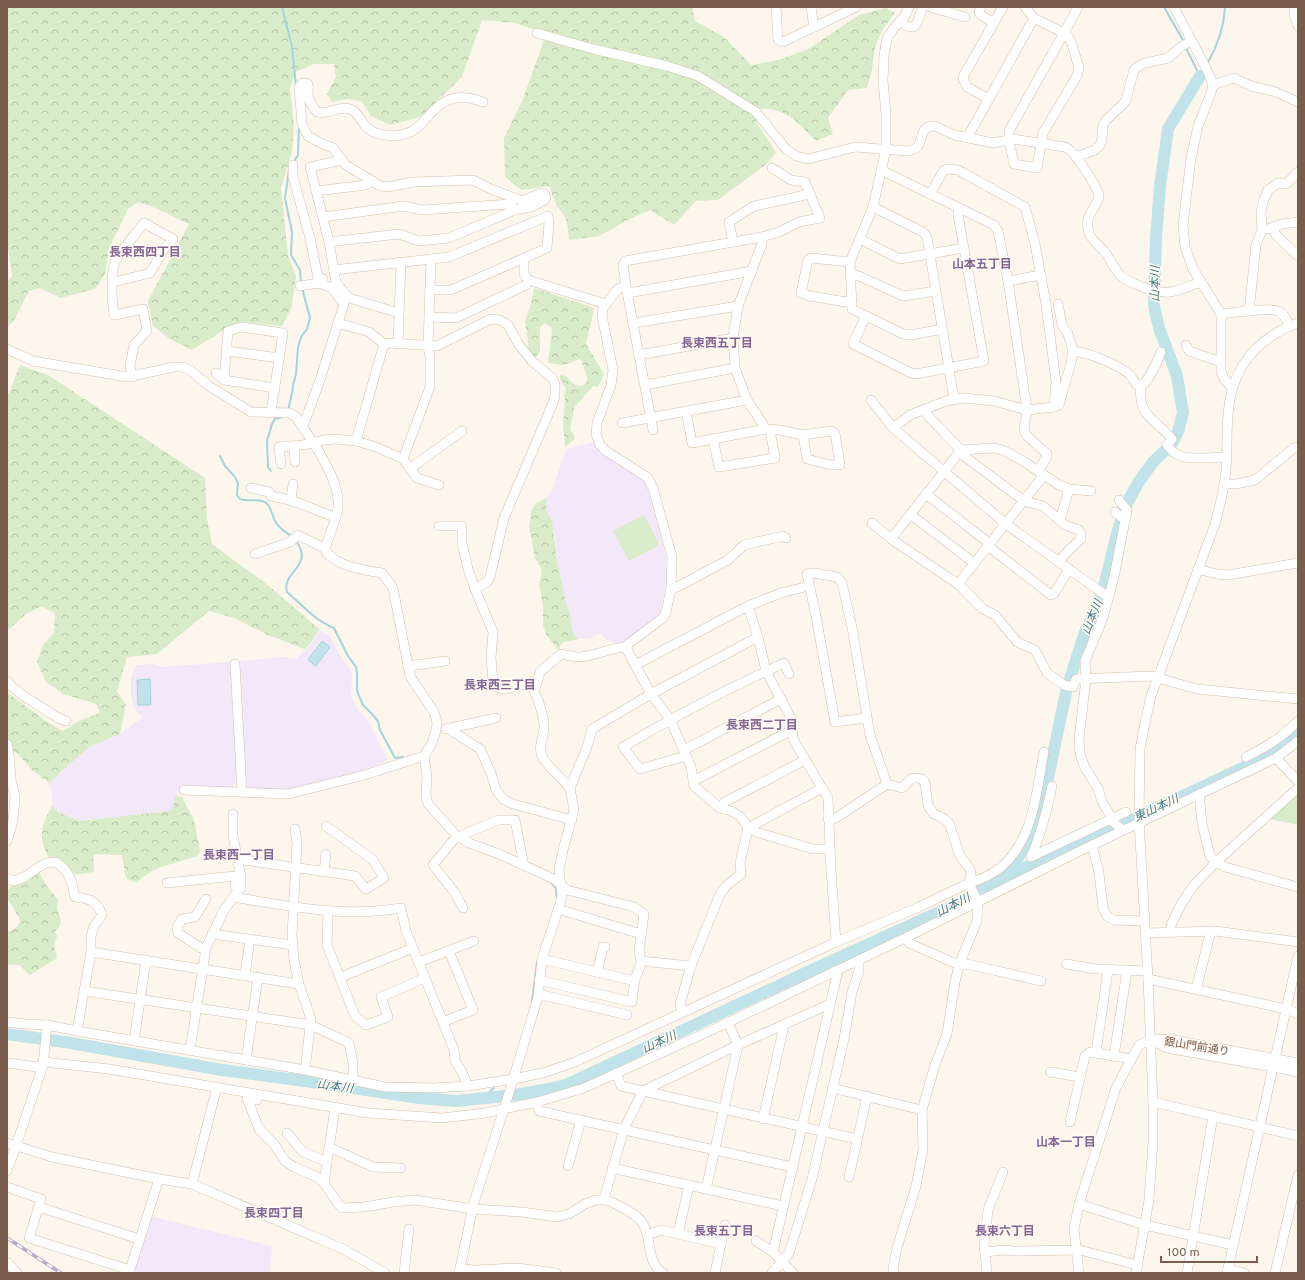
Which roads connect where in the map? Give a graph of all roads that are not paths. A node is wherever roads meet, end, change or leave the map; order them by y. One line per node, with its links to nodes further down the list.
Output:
1 (776, 7): 19 (street)
2 (811, 7): 19 (street)
3 (856, 7): 13 (street)
4 (909, 7): 16 (street)
5 (922, 7): 16 (street)
6 (930, 7): 14 (street)
7 (981, 7): 17 (street)
8 (1003, 7): 17 (street)
9 (1025, 7): 15 (street)
10 (1078, 7): 20 (street)
11 (1174, 7): 22 (street)
12 (1294, 7): 18 (street)
13 (845, 10): 19 (street)
14 (965, 17)
15 (1034, 18): 20 (street); 24 (street)
16 (900, 21): 30 (street)
17 (994, 23): 24 (street)
18 (1298, 26)
19 (814, 27)
20 (1064, 32): 28 (street); 29 (street)
21 (537, 33): 30 (street)
22 (1192, 41): 23 (street); 31 (street)
23 (1213, 85): 26 (street); 69 (street)
24 (989, 99): 27 (street)
25 (484, 102): 32 (street)
26 (1298, 102)
27 (967, 138): 28 (street); 30 (street)
28 (1009, 140): 29 (street); 29 (street)
29 (1041, 143): 31 (street)
30 (886, 149): 35 (street)
31 (1076, 157): 69 (street)
32 (342, 160): 37 (street); 38 (street)
33 (293, 165): 42 (street)
34 (772, 168): 39 (street)
35 (881, 170): 40 (street); 43 (street)
36 (1298, 172): 49 (street)
37 (373, 181): 38 (street); 45 (street)
38 (316, 191): 41 (street)
39 (810, 194): 50 (street); 53 (street)
40 (930, 194): 44 (street); 64 (street)
41 (319, 204): 42 (street); 46 (street)
42 (302, 207): 65 (street)
43 (873, 207): 51 (street); 55 (street)
44 (959, 208): 54 (street); 68 (street)
45 (516, 210): 46 (street); 52 (street)
46 (322, 217): 52 (street)
47 (1298, 222): 48 (street)
48 (1272, 228): 49 (street); 56 (street)
49 (1262, 230): 79 (street)
50 (762, 236): 53 (street); 62 (street)
51 (860, 239): 55 (street); 60 (street)
52 (329, 242): 61 (street)
53 (733, 242): 72 (street)
54 (964, 248): 55 (street); 101 (street)
55 (930, 254): 74 (street)
56 (1298, 256)
57 (524, 258): 58 (street); 66 (street); 73 (street)
58 (431, 259): 59 (street); 73 (street)
59 (401, 262): 61 (street); 80 (street)
60 (850, 262): 63 (street); 75 (street)
61 (334, 270): 70 (street)
62 (752, 271): 72 (street); 78 (street)
63 (851, 274): 74 (street); 75 (street)
64 (1041, 275): 68 (street); 112 (street)
65 (318, 280): 70 (street); 71 (street); 84 (street)
66 (528, 280): 76 (street); 83 (street)
67 (112, 281): 67 (street); 103 (street)
68 (1008, 281): 114 (street)
69 (1201, 282): 81 (street)
70 (336, 283): 80 (street)
71 (302, 286)
72 (627, 289): 76 (street); 85 (street)
73 (430, 290): 83 (street)
74 (936, 291): 87 (street)
75 (852, 303): 82 (street)
76 (606, 304): 169 (street)
77 (1058, 304): 95 (street)
78 (738, 306): 85 (street); 88 (street)
79 (1249, 311): 81 (street); 86 (street)
80 (399, 313): 90 (street)
81 (1221, 314): 99 (street)
82 (866, 316): 87 (street); 101 (street)
83 (429, 317): 92 (street)
84 (338, 323): 89 (street); 119 (street)
85 (634, 323): 97 (street)
86 (1294, 325): 108 (street)
87 (942, 329): 101 (street)
88 (733, 338): 97 (street); 100 (street)
89 (384, 344): 90 (street); 126 (street)
90 (398, 344): 92 (street)
91 (1186, 345): 99 (street)
92 (428, 346): 132 (street); 168 (street)
93 (7, 349): 103 (street)
94 (227, 351): 98 (street); 98 (street); 104 (street)
95 (1073, 351): 106 (street); 112 (street)
96 (1161, 352): 106 (street)
97 (639, 355): 105 (street)
98 (279, 358): 107 (street)
99 (1221, 362): 108 (street)
100 (735, 368): 105 (street); 110 (street)
101 (949, 368): 109 (street)
102 (216, 373): 104 (street)
103 (132, 377): 116 (street)
104 (224, 380): 107 (street)
105 (645, 385): 117 (street)
106 (1141, 385): 131 (street)
107 (275, 388): 116 (street)
108 (1232, 388): 131 (street)
109 (954, 399): 113 (street); 114 (street)
110 (747, 400): 115 (street); 121 (street)
111 (871, 400): 120 (street)
112 (1054, 407): 114 (street)
113 (923, 410): 120 (street); 130 (street)
114 (1027, 410): 137 (street)
115 (686, 411): 117 (street); 125 (street)
116 (271, 412): 119 (street)
117 (651, 418): 118 (street); 122 (street)
118 (622, 422)
119 (302, 426): 127 (street)
120 (893, 428): 136 (street)
121 (768, 429): 124 (street); 125 (street); 125 (street)
122 (653, 430)
123 (462, 431): 135 (street)
124 (803, 435): 124 (street)
125 (713, 439)
126 (356, 442): 127 (street); 132 (street)
127 (313, 443): 128 (street); 150 (street)
128 (294, 446): 133 (street); 134 (street)
129 (1298, 447): 139 (street)
130 (960, 451): 136 (street); 137 (street); 147 (street)
131 (1226, 457): 139 (street)
132 (403, 459): 135 (street)
133 (295, 462)
134 (281, 464)
135 (411, 468): 140 (street)
136 (944, 471): 144 (street); 154 (street)
137 (1041, 473): 142 (street); 147 (street)
138 (293, 484): 145 (street)
139 (1224, 484): 165 (street)
140 (439, 485)
141 (251, 488): 145 (street)
142 (1069, 489): 143 (street); 151 (street)
143 (1091, 491)
144 (926, 494): 149 (street); 158 (street)
145 (291, 499): 150 (street)
146 (1119, 500): 152 (street)
147 (1024, 501): 151 (street); 154 (street)
148 (1115, 512): 152 (street)
149 (910, 514): 157 (street); 162 (street)
150 (335, 517): 159 (street)
151 (1060, 520): 161 (street)
152 (1125, 520): 170 (street)
153 (872, 523): 157 (street)
154 (1006, 524): 158 (street); 161 (street)
155 (439, 526): 168 (street)
156 (786, 538): 169 (street)
157 (891, 539): 166 (street)
158 (989, 545): 162 (street); 164 (street)
159 (326, 549): 160 (street); 177 (street)
160 (255, 554)
161 (1059, 561): 164 (street)
162 (974, 563): 166 (street)
163 (1298, 563): 165 (street)
164 (1069, 569): 170 (street)
165 (1198, 570): 180 (street)
166 (958, 584): 181 (street)
167 (809, 586): 171 (street); 188 (street); 188 (street)
168 (475, 589): 183 (street)
169 (671, 589): 173 (street)
170 (1108, 597): 181 (street)
171 (748, 606): 172 (street); 176 (street)
172 (758, 637): 178 (street); 184 (street)
173 (627, 647): 176 (street); 183 (street)
174 (445, 661): 177 (street)
175 (235, 664): 211 (street)
176 (635, 665): 184 (street)
177 (408, 666): 194 (street)
178 (766, 671): 179 (street); 185 (street); 189 (street)
179 (789, 674)
180 (1158, 678): 181 (street); 186 (street); 220 (street)
181 (1086, 679): 218 (street)
182 (7, 681): 190 (street)
183 (534, 689): 207 (street)
184 (651, 694): 189 (street); 207 (street)
185 (781, 699): 193 (street); 198 (street)
186 (1298, 699)
187 (496, 718): 192 (street)
188 (867, 718): 205 (street)
189 (670, 719): 198 (street); 198 (street)
190 (66, 721)
191 (1298, 721): 200 (street)
192 (449, 728): 194 (street); 217 (street)
193 (792, 730): 202 (street); 203 (street)
194 (436, 731): 199 (street)
195 (1298, 741): 201 (street)
196 (7, 744): 219 (street)
197 (1044, 752): 237 (street)
198 (685, 753): 203 (street)
199 (424, 756): 211 (street); 225 (street)
200 (1246, 757)
201 (1276, 758): 204 (street); 212 (street)
202 (805, 760): 208 (street); 213 (street)
203 (693, 780): 213 (street)
204 (1298, 781)
205 (886, 784): 216 (street); 237 (street)
206 (1052, 786): 218 (street)
207 (570, 788): 217 (street)
208 (822, 788): 216 (street); 222 (street)
209 (1298, 788): 231 (street)
210 (184, 790): 211 (street)
211 (242, 792)
212 (1199, 794): 220 (street); 231 (street)
213 (720, 808): 222 (street)
214 (1126, 812): 218 (street)
215 (233, 814): 230 (street)
216 (828, 819): 228 (street)
217 (572, 820): 238 (street)
218 (1112, 820): 224 (street)
219 (10, 821): 226 (street)
220 (1139, 821): 224 (street); 247 (street)
221 (326, 826): 234 (street)
222 (748, 828): 228 (street); 272 (street)
223 (295, 829): 233 (street)
224 (1123, 830): 227 (street)
225 (459, 837): 232 (street); 232 (street); 244 (street)
226 (7, 841)
227 (1092, 845): 242 (street); 247 (street)
228 (830, 849): 256 (street)
229 (326, 854): 234 (street)
230 (237, 859): 233 (street); 240 (street)
231 (1216, 862): 239 (street); 249 (street)
232 (522, 864): 238 (street)
233 (297, 868): 234 (street); 243 (street)
234 (324, 872)
235 (7, 878): 263 (street)
236 (167, 883): 240 (street)
237 (969, 883): 242 (street); 256 (street)
238 (561, 884): 245 (street); 252 (street)
239 (1298, 887)
240 (235, 894): 243 (street); 251 (street)
241 (206, 899): 261 (street)
242 (978, 902): 253 (street); 271 (street)
243 (294, 907): 246 (street); 258 (street)
244 (463, 908)
245 (558, 909): 252 (street); 265 (street)
246 (328, 911): 260 (street); 281 (street)
247 (1145, 921): 250 (street)
248 (1211, 931): 249 (street); 257 (street); 288 (street)
249 (1171, 932): 250 (street)
250 (1146, 933): 279 (street)
251 (212, 934): 254 (street); 261 (street)
252 (641, 934): 268 (street)
253 (907, 937): 267 (street); 271 (street)
254 (250, 939): 258 (street); 278 (street)
255 (474, 941): 262 (street)
256 (836, 942): 291 (street)
257 (1298, 942)
258 (293, 945): 286 (street)
259 (605, 947): 277 (street)
260 (413, 948): 269 (street); 281 (street)
261 (206, 949): 273 (street)
262 (449, 951): 269 (street); 301 (street)
263 (91, 952): 266 (street); 289 (street)
264 (1298, 956): 296 (street)
265 (542, 959): 277 (street); 283 (street)
266 (146, 960): 273 (street); 292 (street)
267 (859, 960): 276 (street); 329 (street)
268 (642, 961): 272 (street); 284 (street)
269 (419, 962): 282 (street)
270 (1066, 964): 274 (street)
271 (959, 965): 285 (street); 338 (street)
272 (691, 966): 295 (street)
273 (202, 969): 278 (street); 294 (street)
274 (1108, 970): 275 (street); 312 (street)
275 (1127, 970): 279 (street); 313 (street)
276 (835, 971): 293 (street); 302 (street)
277 (597, 972): 284 (street)
278 (244, 975): 280 (street)
279 (1148, 975): 288 (street); 307 (street)
280 (258, 977): 286 (street); 299 (street)
281 (341, 977): 282 (street)
282 (425, 978): 301 (street)
283 (539, 980): 284 (street); 290 (street)
284 (635, 981)
285 (1041, 981)
286 (299, 984): 303 (street)
287 (726, 988): 291 (street)
288 (1196, 990): 296 (street)
289 (84, 991): 292 (street); 306 (street)
290 (538, 994): 298 (street); 326 (street)
291 (716, 995): 295 (street); 309 (street)
292 (141, 999): 294 (street); 308 (street)
293 (830, 1004): 304 (street); 343 (street)
294 (197, 1007): 299 (street); 311 (street)
295 (681, 1009): 309 (street)
296 (1286, 1009): 297 (street); 318 (street)
297 (1298, 1014)
298 (627, 1015)
299 (252, 1016): 303 (street); 315 (street)
300 (7, 1022): 305 (street)
301 (443, 1022): 327 (street)
302 (728, 1022): 310 (street); 323 (street)
303 (311, 1025): 320 (street); 325 (street)
304 (782, 1026): 310 (street); 340 (street)
305 (47, 1027): 306 (street); 316 (street)
306 (77, 1031): 308 (street)
307 (1151, 1040): 314 (street); 318 (street, 銀山門前通り); 334 (street)
308 (134, 1041): 311 (street)
309 (616, 1044): 326 (street)
310 (738, 1045): 330 (street); 337 (street)
311 (190, 1050): 315 (street)
312 (1096, 1053): 313 (street); 324 (street)
313 (1114, 1056): 314 (street)
314 (1131, 1059): 370 (street)
315 (246, 1060): 320 (street)
316 (43, 1062): 317 (street); 328 (street); 351 (street)
317 (7, 1063)
318 (1274, 1063): 319 (street, 銀山門前通り); 322 (street, 銀山門前通り); 344 (street)
319 (1298, 1063)
320 (305, 1070): 325 (street)
321 (1050, 1072): 324 (street)
322 (1298, 1072)
323 (616, 1073): 330 (street); 333 (street)
324 (1080, 1077): 342 (street)
325 (353, 1080): 327 (street)
326 (513, 1082): 327 (street); 336 (street)
327 (468, 1086)
328 (216, 1087): 331 (street); 365 (street)
329 (832, 1088): 332 (street); 346 (street)
330 (642, 1091): 337 (street); 345 (street)
331 (263, 1095): 335 (street); 364 (street)
332 (867, 1096): 338 (street); 349 (street)
333 (537, 1102): 336 (street); 341 (street)
334 (1153, 1102): 339 (street); 375 (street)
335 (335, 1108): 336 (street); 352 (street)
336 (504, 1108): 373 (street)
337 (724, 1110): 340 (street); 353 (street)
338 (922, 1110): 403 (street)
339 (1213, 1116): 344 (street); 379 (street)
340 (764, 1119): 343 (street)
341 (580, 1120): 345 (street); 355 (street)
342 (1070, 1122)
343 (802, 1127): 346 (street); 356 (street)
344 (1260, 1127): 348 (street); 383 (street)
345 (624, 1129): 353 (street); 358 (street)
346 (822, 1132): 349 (street); 387 (street)
347 (287, 1133): 354 (street)
348 (1298, 1136)
349 (857, 1139): 362 (street)
350 (7, 1143): 351 (street)
351 (16, 1146): 359 (street); 363 (street)
352 (329, 1147): 354 (street); 357 (street)
353 (715, 1150): 356 (street); 368 (street)
354 (327, 1162): 364 (street)
355 (568, 1166)
356 (792, 1167): 371 (street)
357 (401, 1168)
358 (612, 1168): 366 (street); 369 (street)
359 (7, 1171)
360 (1003, 1172): 386 (street)
361 (1298, 1175): 408 (street)
362 (849, 1177)
363 (159, 1179): 365 (street); 380 (street)
364 (324, 1183): 373 (street)
365 (192, 1184): 397 (street)
366 (689, 1185): 368 (street); 377 (street)
367 (7, 1187): 372 (street)
368 (706, 1189): 371 (street)
369 (604, 1199): 373 (street); 378 (street)
370 (1079, 1204): 375 (street); 384 (street)
371 (783, 1206): 385 (street)
372 (39, 1207): 380 (street); 393 (street)
373 (473, 1209): 391 (street)
374 (725, 1225): 382 (street)
375 (1145, 1225): 379 (street); 389 (street)
376 (409, 1229): 398 (street)
377 (678, 1234): 378 (street); 382 (street)
378 (647, 1235): 394 (street)
379 (1194, 1236): 383 (street); 406 (street)
380 (140, 1239): 393 (street)
381 (756, 1241): 385 (street)
382 (721, 1244): 400 (street)
383 (1233, 1245): 392 (street)
384 (1076, 1249): 386 (street); 389 (street); 405 (street)
385 (773, 1252): 387 (street)
386 (985, 1252): 404 (street)
387 (782, 1261): 401 (street); 402 (street)
388 (7, 1262): 396 (street)
389 (1137, 1269)
390 (7, 1270): 395 (street)
391 (459, 1271): 399 (street)
392 (1227, 1271): 407 (street)
393 (129, 1272)
394 (657, 1272)
395 (10, 1273)
396 (17, 1273)
397 (384, 1273)
398 (404, 1273)
399 (556, 1273)
400 (715, 1273)
401 (772, 1273)
402 (793, 1273)
403 (894, 1273)
404 (987, 1273)
405 (1079, 1273)
406 (1187, 1273)
407 (1244, 1273)
408 (1276, 1273)

